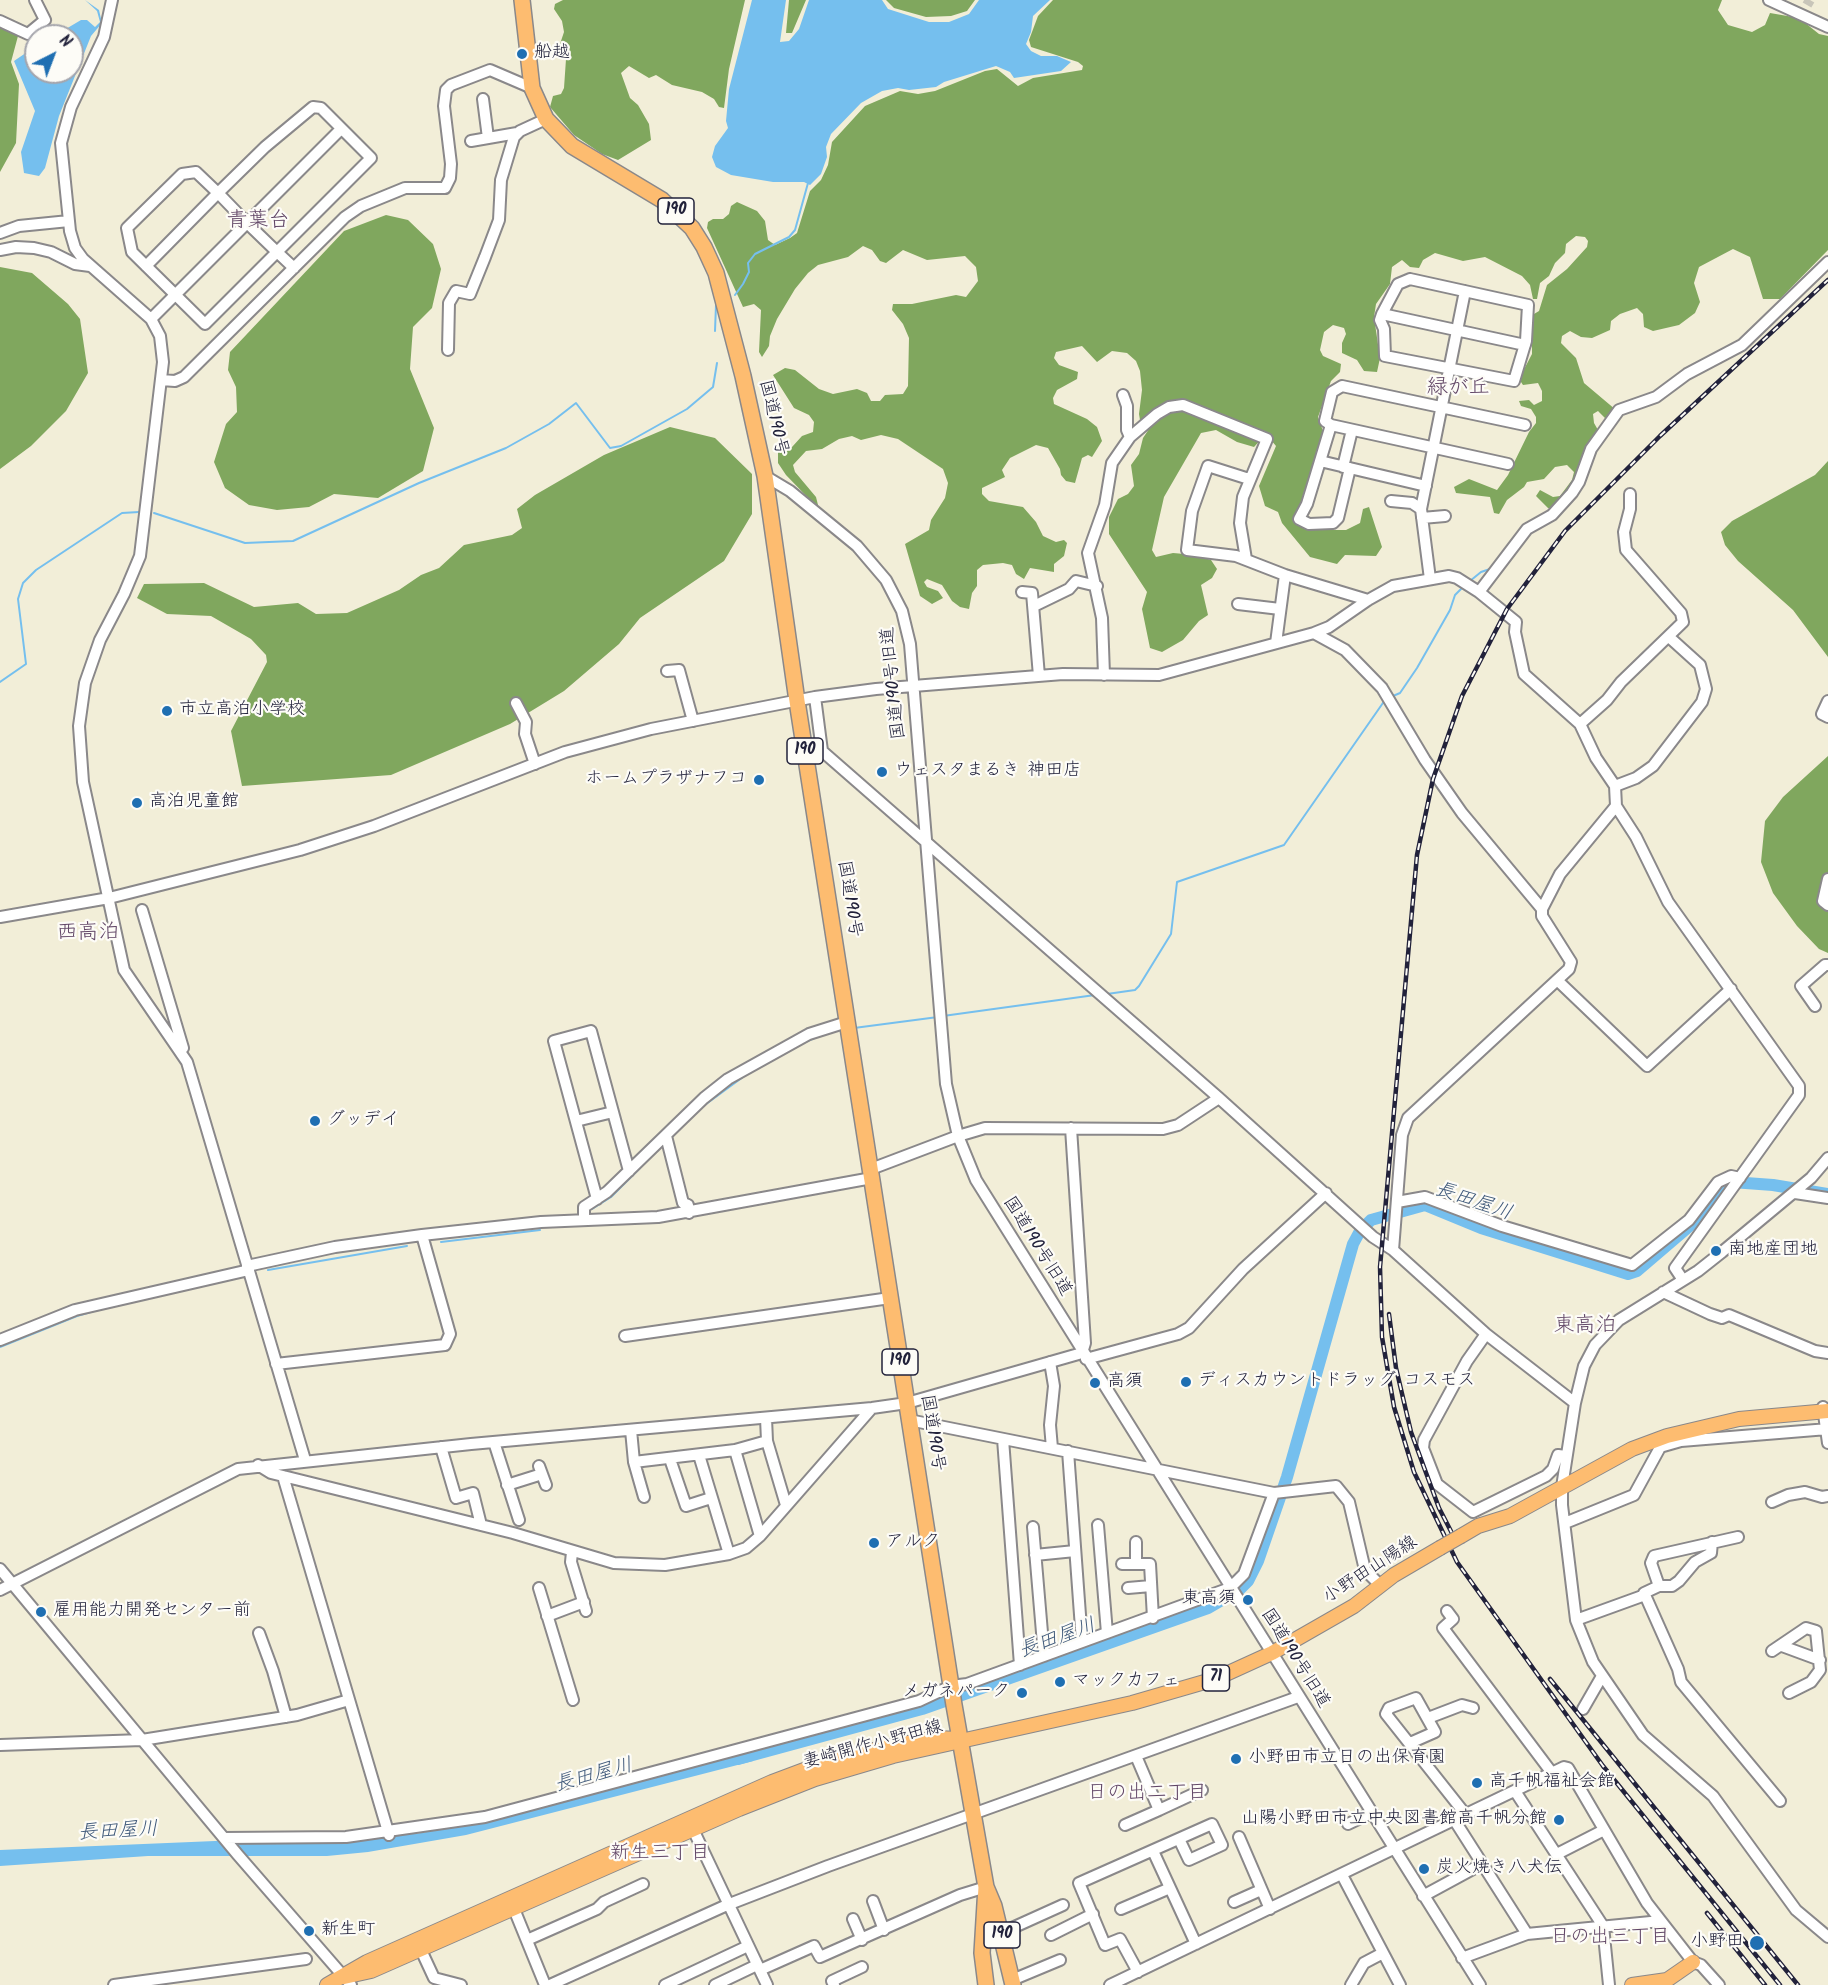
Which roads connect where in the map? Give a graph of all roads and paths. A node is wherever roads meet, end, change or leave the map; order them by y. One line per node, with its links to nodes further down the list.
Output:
1 (35, 0): 5 (street)
2 (112, 0): 15 (street)
3 (522, 0): 7 (highway, 国道190号 / 190)
4 (1769, 0): 6 (street)
5 (0, 21)
6 (1828, 27)
7 (532, 88): 9 (highway, 国道190号 / 190); 23 (street)
8 (483, 99): 12 (street)
9 (546, 118): 11 (street); 43 (highway, 国道190号 / 190)
10 (341, 129): 14 (street); 16 (street); 19 (street)
11 (517, 133): 12 (street); 30 (street)
12 (488, 138): 13 (street)
13 (471, 141)
14 (218, 193): 16 (street); 22 (street); 22 (street)
15 (69, 221): 17 (street); 21 (street)
16 (248, 223): 19 (street); 25 (street)
17 (0, 233)
18 (0, 250): 21 (street)
19 (277, 252): 23 (street); 25 (street)
20 (1828, 262): 55 (street)
21 (90, 266): 27 (street)
22 (146, 266): 25 (street)
23 (294, 268): 32 (street)
24 (1465, 291): 26 (street); 28 (street); 29 (street)
25 (174, 295): 27 (street)
26 (1382, 314): 28 (street); 31 (street)
27 (151, 320): 32 (street)
28 (1457, 330): 29 (street); 31 (street)
29 (1525, 345): 31 (street)
30 (448, 350)
31 (1449, 368): 34 (street)
32 (161, 380): 79 (street)
33 (1123, 394): 38 (street)
34 (1443, 408): 35 (street); 36 (street); 39 (street)
35 (1331, 425): 37 (street); 40 (street)
36 (1525, 425)
37 (1352, 430): 39 (street); 42 (street)
38 (1130, 437): 44 (street); 53 (street)
39 (1435, 448): 41 (street); 45 (street)
40 (1320, 461): 42 (street); 42 (street)
41 (1508, 464)
42 (1346, 468): 45 (street)
43 (765, 476): 66 (street, 国道190号旧道); 68 (highway, 国道190号 / 190)
44 (1250, 479): 50 (street); 50 (street)
45 (1426, 486): 48 (street)
46 (1630, 494): 61 (street)
47 (1391, 501): 48 (street)
48 (1421, 514): 49 (street); 52 (street)
49 (1445, 516)
50 (1246, 559): 51 (street)
51 (1285, 575): 56 (street); 59 (street)
52 (1430, 579): 55 (street); 56 (street)
53 (1097, 586): 58 (street); 64 (street)
54 (1022, 592): 58 (street)
55 (1479, 592): 73 (street)
56 (1368, 600): 60 (street)
57 (1238, 604): 59 (street)
58 (1034, 606): 65 (street)
59 (1280, 609): 62 (street)
60 (1314, 633): 62 (street); 81 (street)
61 (1669, 637): 73 (street); 75 (street)
62 (1275, 643): 64 (street)
63 (667, 671): 72 (street)
64 (1104, 675): 65 (street)
65 (1039, 676): 66 (street)
66 (913, 686): 67 (street); 77 (street, 国道190号旧道)
67 (815, 697): 68 (street); 77 (street)
68 (797, 701): 72 (street); 88 (highway, 国道190号 / 190)
69 (1828, 701): 71 (street)
70 (516, 703): 74 (street)
71 (1828, 717)
72 (693, 721): 74 (street)
73 (1580, 724): 75 (street)
74 (535, 764): 79 (street)
75 (1615, 786): 76 (street)
76 (1616, 806): 81 (street); 86 (street)
77 (926, 842): 90 (street); 95 (street, 国道190号旧道)
78 (1828, 879): 80 (street)
79 (109, 898): 83 (street); 89 (street)
80 (1828, 905)
81 (1542, 909): 85 (street)
82 (142, 910): 89 (street)
83 (0, 917)
84 (1828, 965): 87 (street)
85 (1557, 980): 86 (street); 104 (street)
86 (1731, 989): 99 (street)
87 (1815, 1006)
88 (848, 1027): 94 (street); 98 (highway, 国道190号 / 190)
89 (187, 1062): 109 (street)
90 (1219, 1098): 93 (street); 101 (street)
91 (613, 1112): 92 (street); 92 (street); 97 (street)
92 (576, 1121): 102 (street)
93 (1071, 1128): 95 (street); 117 (street)
94 (666, 1136): 97 (street); 105 (street)
95 (957, 1136): 98 (street); 117 (street, 国道190号旧道)
96 (1828, 1158): 100 (street)
97 (629, 1171): 102 (street)
98 (872, 1173): 105 (street); 112 (highway, 国道190号 / 190)
99 (1737, 1182): 104 (street); 110 (street)
100 (1795, 1192): 103 (street); 110 (street)
101 (1326, 1193): 108 (street); 117 (street)
102 (597, 1198): 106 (street)
103 (1828, 1198)
104 (1397, 1204): 108 (street)
105 (689, 1213): 106 (street)
106 (584, 1220): 107 (street)
107 (422, 1235): 109 (street); 119 (street)
108 (1393, 1250): 113 (street)
109 (248, 1268): 115 (street); 119 (street)
110 (1683, 1280): 111 (street)
111 (1664, 1292): 116 (street); 121 (street)
112 (890, 1298): 114 (street); 120 (highway, 国道190号 / 190)
113 (1486, 1334): 121 (street); 138 (street)
114 (625, 1336)
115 (0, 1340)
116 (1828, 1353)
117 (1084, 1356): 118 (street); 143 (street, 国道190号旧道)
118 (1050, 1362): 120 (street); 134 (street)
119 (276, 1364): 140 (street)
120 (907, 1403): 122 (street); 125 (highway, 国道190号 / 190)
121 (1575, 1403): 138 (street)
122 (872, 1408): 124 (street); 153 (street)
123 (1825, 1409): 126 (street); 131 (main road, 小野田山陽線 / 71)
124 (766, 1418): 127 (street); 129 (street)
125 (909, 1420): 128 (street); 191 (highway, 国道190号 / 190)
126 (1826, 1429): 131 (street); 132 (street)
127 (631, 1430): 130 (street); 141 (street)
128 (1003, 1439): 134 (street); 189 (street)
129 (767, 1441): 135 (street); 153 (street)
130 (494, 1442): 133 (street); 146 (street)
131 (1664, 1442): 147 (main road, 小野田山陽線 / 71); 155 (street)
132 (1828, 1443)
133 (441, 1447): 140 (street); 156 (street)
134 (1052, 1448): 136 (street)
135 (735, 1450): 137 (street); 159 (street)
136 (1068, 1451): 143 (street); 163 (street)
137 (699, 1455): 139 (street); 151 (street)
138 (1566, 1456): 147 (street)
139 (670, 1459): 141 (street); 151 (street)
140 (305, 1460): 142 (street)
141 (634, 1462): 150 (street)
142 (258, 1465): 145 (street); 170 (street)
143 (1154, 1468): 148 (street); 176 (street, 国道190号旧道)
144 (542, 1475): 146 (street)
145 (283, 1476): 156 (street); 194 (street)
146 (507, 1485): 154 (street)
147 (1562, 1487): 155 (street); 171 (main road, 小野田山陽線 / 71, bridge)
148 (1278, 1493): 171 (street); 176 (street)
149 (1828, 1496): 152 (street)
150 (644, 1497)
151 (711, 1498): 165 (street)
152 (1772, 1502)
153 (786, 1505): 159 (street)
154 (519, 1520)
155 (1565, 1523): 182 (street)
156 (481, 1525): 164 (street)
157 (1098, 1525): 184 (street)
158 (1033, 1527): 166 (street)
159 (760, 1536): 165 (street)
160 (1738, 1537): 162 (street)
161 (1136, 1542): 168 (street)
162 (1712, 1542): 173 (street); 173 (street)
163 (1075, 1551): 166 (street); 185 (street)
164 (572, 1552): 165 (street); 180 (street)
165 (729, 1554)
166 (1035, 1555): 187 (street)
167 (1122, 1564): 168 (street)
168 (1136, 1564): 172 (street)
169 (0, 1569): 170 (street)
170 (11, 1584): 177 (street); 200 (street)
171 (1380, 1585): 186 (main road, 小野田山陽線 / 71)
172 (1151, 1586): 175 (street); 181 (street)
173 (1659, 1586): 178 (street)
174 (539, 1588): 180 (street)
175 (1128, 1588)
176 (1230, 1589): 181 (street); 186 (street, 国道190号旧道)
177 (0, 1590)
178 (1644, 1593)
179 (1447, 1611): 205 (street)
180 (547, 1616): 195 (street)
181 (1153, 1618): 184 (street)
182 (1576, 1620): 190 (street); 208 (street)
183 (259, 1633): 198 (street)
184 (1107, 1634): 185 (street)
185 (1082, 1642): 187 (street)
186 (1272, 1653): 193 (street, 国道190号旧道); 201 (main road, 小野田山陽線 / 71)
187 (1044, 1656): 189 (street)
188 (1820, 1660): 188 (street); 192 (street)
189 (1020, 1665): 191 (street)
190 (1602, 1676): 197 (street); 247 (street)
191 (953, 1694): 201 (highway, 国道190号 / 190); 218 (street)
192 (1790, 1694)
193 (1298, 1697): 204 (street); 211 (street, 国道190号旧道)
194 (349, 1700): 198 (street); 218 (street)
195 (573, 1700)
196 (1473, 1708): 199 (street)
197 (1583, 1709)
198 (286, 1717): 200 (street)
199 (1428, 1718): 202 (street); 202 (street)
200 (142, 1740): 203 (street); 220 (street)
201 (963, 1740): 210 (highway, 国道190号 / 190); 214 (main road, 妻崎開作小野田線)
202 (1410, 1743): 212 (street)
203 (0, 1745)
204 (1136, 1756): 209 (street); 210 (street)
205 (1552, 1773): 207 (street); 217 (street)
206 (1203, 1790): 209 (street)
207 (1515, 1791): 212 (street); 224 (street)
208 (1780, 1801)
209 (1160, 1810): 216 (street)
210 (973, 1813): 228 (highway, 国道190号 / 190); 234 (street)
211 (1371, 1813): 215 (street); 222 (street, 国道190号旧道)
212 (1466, 1815): 213 (street)
213 (1455, 1821): 222 (street); 225 (street)
214 (690, 1824): 234 (street); 236 (main road, 妻崎開作小野田線); 263 (main road, 妻崎開作小野田線)
215 (1348, 1824)
216 (1125, 1825)
217 (1604, 1830): 224 (street); 241 (street)
218 (389, 1834): 220 (street)
219 (1239, 1837): 230 (street)
220 (225, 1839): 263 (street)
221 (1179, 1839): 223 (street)
222 (1394, 1849): 226 (street); 231 (street, 国道190号旧道)
223 (1153, 1851): 229 (street); 239 (street)
224 (1557, 1854): 242 (street)
225 (1482, 1864): 231 (street); 245 (street)
226 (1342, 1875): 238 (street); 253 (street)
227 (643, 1884): 248 (street)
228 (986, 1887): 243 (street); 244 (highway, 国道190号 / 190); 261 (highway, 国道190号 / 190)
229 (1170, 1888): 237 (street); 250 (street)
230 (1261, 1890): 233 (street); 238 (street)
231 (1423, 1896): 254 (street, 国道190号旧道)
232 (873, 1901): 243 (street)
233 (1234, 1902)
234 (727, 1905): 251 (street); 269 (street)
235 (1062, 1905): 244 (street)
236 (514, 1909): 248 (street); 252 (main road, 妻崎開作小野田線)
237 (1121, 1909)
238 (1270, 1909): 250 (street)
239 (1093, 1914): 246 (street); 262 (street)
240 (853, 1919): 249 (street)
241 (1661, 1921): 242 (street); 257 (street)
242 (1603, 1926): 245 (street); 279 (street)
243 (884, 1930): 249 (street)
244 (1001, 1933): 258 (highway, 国道190号 / 190)
245 (1527, 1934): 254 (street)
246 (1051, 1935)
247 (1828, 1937)
248 (527, 1940): 269 (street)
249 (862, 1940): 260 (street)
250 (1196, 1944): 262 (street)
251 (748, 1946): 260 (street); 270 (street)
252 (422, 1950): 263 (main road, 妻崎開作小野田線); 268 (street)
253 (1383, 1953): 276 (street); 277 (street)
254 (1462, 1958): 278 (street, 国道190号旧道)
255 (306, 1959): 266 (street)
256 (1060, 1960): 264 (street)
257 (1693, 1962): 265 (main road); 281 (street)
258 (1008, 1963): 261 (highway); 264 (highway, 国道190号 / 190)
259 (862, 1967): 273 (street)
260 (758, 1968): 271 (street); 272 (street)
261 (983, 1969): 274 (highway, 国道190号 / 190)
262 (1138, 1972): 275 (street)
263 (347, 1981): 267 (main road, 妻崎開作小野田線)
264 (1012, 1983)
265 (1669, 1983): 280 (main road)
266 (114, 1985)
267 (327, 1985)
268 (461, 1985)
269 (548, 1985)
270 (665, 1985)
271 (715, 1985)
272 (767, 1985)
273 (834, 1985)
274 (986, 1985)
275 (1110, 1985)
276 (1351, 1985)
277 (1400, 1985)
278 (1480, 1985)
279 (1609, 1985)
280 (1632, 1985)
281 (1719, 1985)

